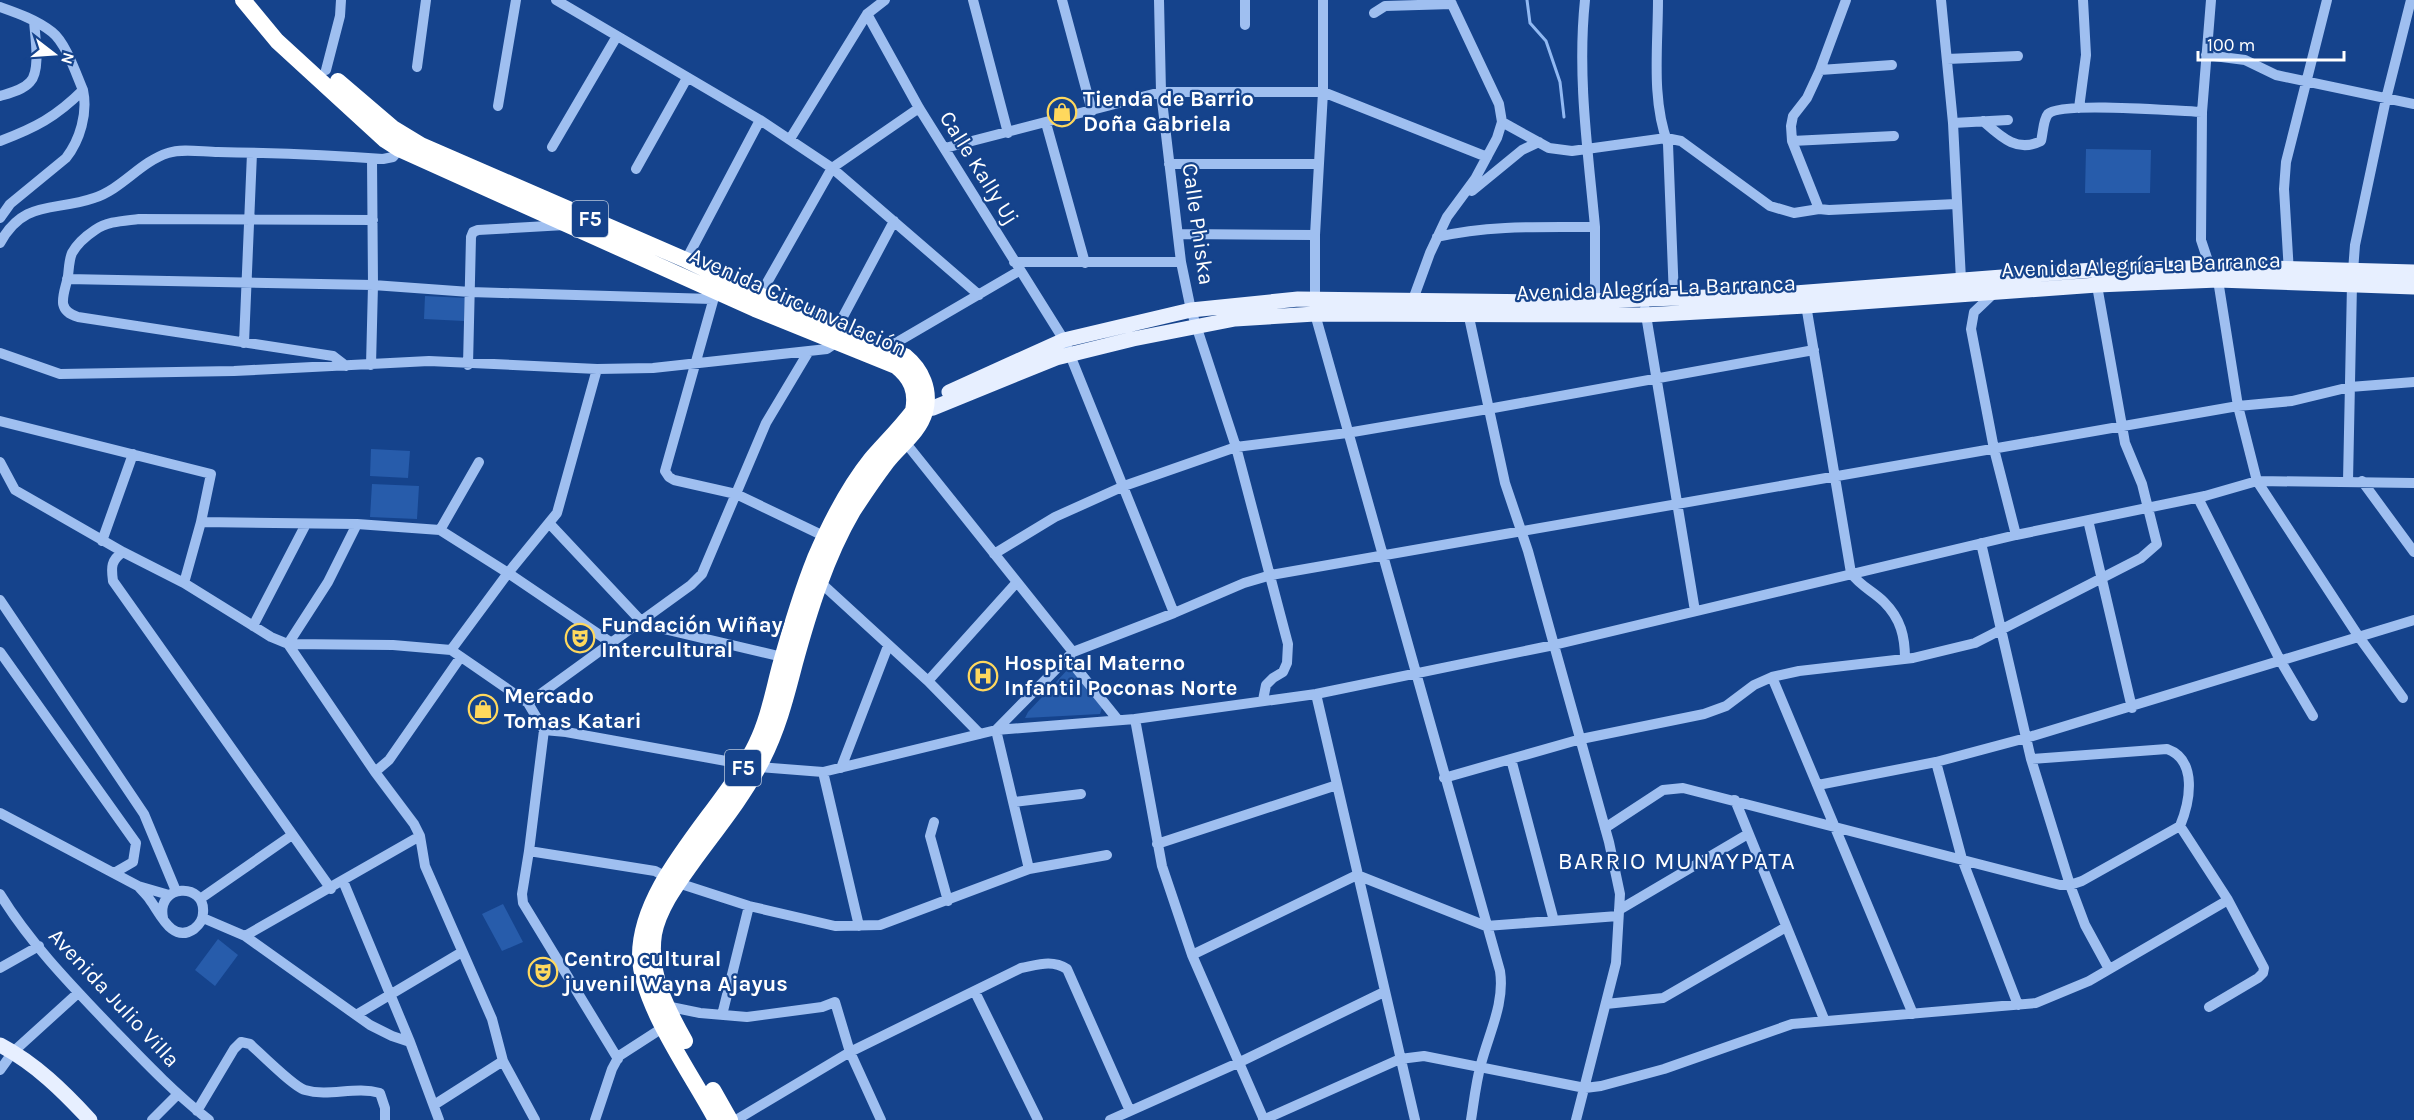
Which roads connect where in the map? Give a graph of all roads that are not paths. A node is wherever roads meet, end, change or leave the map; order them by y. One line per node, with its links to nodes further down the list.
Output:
1 (243, 0): 61 (highway, Avenida Circunvalación / F5)
2 (256, 0): 33 (highway, Avenida Circunvalación / F5)
3 (341, 0): 33 (street)
4 (426, 0): 32 (street)
5 (516, 0): 43 (street)
6 (556, 0): 27 (street)
7 (885, 0): 24 (street)
8 (973, 0): 54 (street)
9 (1062, 0): 46 (street)
10 (1159, 0): 38 (street, Calle Phiska)
11 (1245, 0): 26 (street)
12 (1323, 0): 39 (street)
13 (1585, 0): 64 (street)
14 (1658, 0): 56 (street)
15 (1846, 0): 34 (street)
16 (1941, 0): 30 (street)
17 (2083, 0): 45 (street)
18 (2211, 0): 28 (street)
19 (2326, 0): 36 (street)
20 (2411, 0): 41 (street)
21 (1451, 2): 23 (street); 51 (street)
22 (0, 7): 25 (street)
23 (1374, 13)
24 (867, 14): 44 (street, Calle Kally Uj); 57 (street)
25 (34, 21): 37 (street); 40 (street)
26 (1245, 25)
27 (617, 36): 35 (street); 62 (street)
28 (2206, 55): 36 (street); 47 (street)
29 (2018, 56): 30 (street)
30 (1947, 59): 53 (street)
31 (1892, 65): 34 (street)
32 (417, 67)
33 (326, 70): 61 (highway, Avenida Circunvalación / F5)
34 (1820, 70): 59 (street)
35 (687, 78): 48 (street); 71 (street)
36 (2306, 81): 41 (street); 91 (street)
37 (83, 90): 58 (street); 76 (street)
38 (1161, 92): 39 (street); 46 (street); 68 (street, Calle Phiska)
39 (1323, 92): 66 (street); 69 (street)
40 (0, 96)
41 (2386, 99): 42 (street); 94 (street)
42 (2414, 104)
43 (498, 106)
44 (919, 108): 63 (street, Calle Kally Uj); 70 (street)
45 (2079, 108): 47 (street); 50 (street)
46 (1092, 111): 52 (street)
47 (2202, 112): 90 (street)
48 (760, 120): 57 (street); 85 (street)
49 (2008, 120): 50 (street)
50 (1983, 121): 53 (street)
51 (1502, 122): 60 (street); 66 (street)
52 (1046, 123): 54 (street); 87 (street)
53 (1953, 123): 73 (street)
54 (1008, 133): 63 (street)
55 (1894, 136): 59 (street)
56 (1666, 138): 64 (street); 74 (street); 105 (street)
57 (789, 139): 70 (street)
58 (0, 141)
59 (1792, 141): 74 (street)
60 (1539, 142): 64 (street); 72 (street)
61 (403, 144): 67 (street); 75 (highway, Avenida Circunvalación / F5)
62 (552, 147)
63 (945, 148): 88 (street, Calle Kally Uj)
64 (1588, 149): 80 (street)
65 (252, 153): 67 (street); 77 (street); 84 (street)
66 (1487, 156): 72 (street)
67 (372, 159): 78 (street)
68 (1169, 164): 69 (street); 81 (street, Calle Phiska)
69 (1319, 164): 82 (street)
70 (832, 168): 79 (street); 103 (street)
71 (636, 169)
72 (1458, 203): 83 (street)
73 (1956, 204): 74 (street); 96 (street)
74 (1819, 208)
75 (560, 217): 85 (highway, Avenida Circunvalación / F5); 101 (street); 102 (highway, Avenida Circunvalación / F5)
76 (0, 218)
77 (249, 220): 78 (street); 95 (street); 97 (street)
78 (373, 220): 98 (street)
79 (894, 221): 104 (street); 114 (street)
80 (1595, 226): 83 (street); 111 (street)
81 (1178, 234): 82 (street); 86 (street, Calle Phiska)
82 (1315, 235): 107 (street)
83 (1437, 237): 108 (street)
84 (0, 243)
85 (686, 260): 103 (highway, Avenida Circunvalación / F5)
86 (1181, 262): 87 (street); 112 (street, Calle Phiska)
87 (1085, 263): 88 (street)
88 (1016, 266): 104 (street); 116 (street, Calle Kally Uj)
89 (2414, 272): 94 (main road, Avenida Alegría-La Barranca)
90 (2214, 274): 91 (main road, Avenida Alegría-La Barranca); 93 (main road, Avenida Alegría-La Barranca); 130 (street)
91 (2288, 276): 94 (main road, Avenida Alegría-La Barranca)
92 (2007, 277): 93 (main road, Avenida Alegría-La Barranca); 96 (main road, Avenida Alegría-La Barranca); 100 (street)
93 (2095, 277): 100 (main road, Avenida Alegría-La Barranca); 133 (street)
94 (2352, 277): 99 (main road, Avenida Alegría-La Barranca); 128 (street)
95 (67, 279): 97 (street); 115 (street)
96 (1961, 280): 106 (main road, Avenida Alegría-La Barranca)
97 (245, 282): 98 (street); 115 (street)
98 (374, 285): 101 (street); 122 (street)
99 (2414, 287)
100 (1996, 291): 106 (main road, Avenida Alegría-La Barranca); 137 (street)
101 (470, 292): 102 (street); 123 (street)
102 (714, 295): 114 (highway, Avenida Circunvalación / F5); 121 (street)
103 (760, 295): 114 (highway, Avenida Circunvalación / F5)
104 (979, 295): 120 (street)
105 (1674, 298): 106 (main road, Avenida Alegría-La Barranca); 110 (main road, Avenida Alegría-La Barranca)
106 (1805, 300): 110 (main road, Avenida Alegría-La Barranca); 117 (street)
107 (1315, 306): 108 (main road, Avenida Alegría-La Barranca); 112 (main road, Avenida Alegría-La Barranca); 113 (main road, Avenida Alegría-La Barranca); 134 (street)
108 (1411, 307): 109 (main road, Avenida Alegría-La Barranca)
109 (1467, 307): 111 (main road, Avenida Alegría-La Barranca); 131 (street)
110 (1645, 307): 111 (main road, Avenida Alegría-La Barranca); 126 (street)
111 (1595, 308)
112 (1191, 310): 113 (street, Calle Phiska); 116 (main road, Avenida Alegría-La Barranca)
113 (1196, 326): 116 (main road, Avenida Alegría-La Barranca); 136 (street, Calle Phiska)
114 (838, 333): 118 (street); 120 (highway, Avenida Circunvalación / F5)
115 (244, 342): 124 (street)
116 (1067, 347): 129 (main road, Avenida Alegría-La Barranca); 146 (street, Calle Kally Uj)
117 (1814, 350): 126 (street); 141 (street)
118 (809, 351): 121 (street); 147 (street)
119 (0, 353): 124 (street)
120 (884, 354): 129 (highway, Avenida Circunvalación / F5)
121 (697, 363): 125 (street); 147 (street)
122 (371, 365): 123 (street); 124 (street)
123 (468, 365): 125 (street)
124 (346, 366)
125 (597, 369): 153 (street)
126 (1656, 378): 131 (street); 149 (street)
127 (2414, 382): 128 (street)
128 (2350, 387): 130 (street); 143 (street)
129 (920, 406): 135 (highway, F5)
130 (2238, 406): 133 (street); 142 (street)
131 (1488, 409): 134 (street); 157 (street)
132 (0, 421): 138 (street)
133 (2122, 427): 137 (street); 150 (street)
134 (1347, 433): 136 (street); 165 (street)
135 (901, 436): 159 (highway, F5); 164 (street)
136 (1236, 447): 146 (street); 168 (street, Calle Phiska)
137 (1994, 449): 141 (street); 158 (street)
138 (133, 454): 152 (street); 160 (street)
139 (0, 462): 160 (street)
140 (479, 462): 156 (street)
141 (1835, 477): 149 (street); 167 (street)
142 (2257, 481): 143 (street); 148 (street); 180 (street)
143 (2348, 481): 144 (street)
144 (2362, 481): 145 (street); 163 (street)
145 (2414, 483)
146 (1124, 486): 164 (street); 175 (street, Calle Kally Uj)
147 (736, 494): 159 (street); 177 (street)
148 (2198, 498): 150 (street); 191 (street)
149 (1677, 505): 157 (street); 174 (street)
150 (2149, 507): 151 (street); 169 (street)
151 (2088, 520): 158 (street); 169 (street)
152 (201, 522): 154 (street); 171 (street)
153 (549, 523): 166 (street); 177 (street)
154 (306, 524): 155 (street); 178 (street)
155 (357, 524): 156 (street); 182 (street)
156 (440, 530): 166 (street)
157 (1519, 530): 165 (street); 183 (street)
158 (2016, 535): 161 (street)
159 (831, 539): 172 (highway, F5); 189 (highway, F5)
160 (102, 541): 162 (street)
161 (1981, 543): 167 (street); 179 (street)
162 (123, 552): 171 (street); 227 (street)
163 (2414, 552)
164 (994, 554): 170 (street)
165 (1382, 556): 168 (street); 192 (street)
166 (508, 573): 181 (street); 185 (street)
167 (1851, 573): 174 (street); 190 (street)
168 (1271, 575): 175 (street); 197 (street, Calle Phiska)
169 (2102, 579): 179 (street); 199 (street)
170 (1017, 582): 187 (street); 194 (street)
171 (184, 583): 178 (street)
172 (821, 583): 184 (street); 189 (highway, F5)
173 (0, 600): 241 (street)
174 (1695, 611): 183 (street)
175 (1174, 613): 187 (street)
176 (2414, 620): 180 (street)
177 (641, 621): 181 (street); 189 (street)
178 (253, 626): 182 (street)
179 (2002, 631): 190 (street); 206 (street)
180 (2359, 637): 191 (street); 196 (street)
181 (610, 642): 198 (street)
182 (288, 644): 185 (street); 213 (street)
183 (1554, 645): 192 (street); 207 (street)
184 (888, 646): 194 (street); 212 (street)
185 (451, 650): 188 (street)
186 (0, 652): 234 (street)
187 (1070, 655): 202 (street); 204 (street)
188 (460, 658): 198 (street); 213 (street)
189 (789, 659): 211 (highway, F5)
190 (1905, 659): 193 (street)
191 (2280, 660): 199 (street); 200 (street)
192 (1415, 673): 195 (street); 215 (street)
193 (1772, 677): 207 (street); 217 (street)
194 (928, 681): 205 (street)
195 (1316, 694): 197 (street); 216 (street)
196 (2403, 698)
197 (1263, 700): 201 (street)
198 (528, 703): 203 (street)
199 (2132, 708): 206 (street)
200 (2313, 716)
201 (1135, 719): 202 (street); 229 (street)
202 (1118, 720): 204 (street)
203 (544, 730): 211 (street); 230 (street)
204 (996, 730): 205 (street); 220 (street)
205 (980, 734): 212 (street)
206 (2026, 738): 209 (street); 210 (street)
207 (1581, 739): 208 (street); 225 (street)
208 (1511, 759): 215 (street); 250 (street)
209 (2031, 759): 224 (street); 238 (street)
210 (1936, 762): 217 (street); 232 (street)
211 (752, 765): 214 (street); 236 (highway, F5)
212 (842, 768): 214 (street)
213 (375, 772): 228 (street)
214 (823, 772): 252 (street)
215 (1444, 778): 251 (street)
216 (1337, 785): 229 (street); 235 (street)
217 (1818, 785): 223 (street)
218 (1081, 794): 220 (street)
219 (1735, 800): 223 (street); 225 (street); 226 (street)
220 (1014, 802): 233 (street)
221 (0, 813): 234 (street)
222 (934, 822): 245 (street)
223 (1836, 826): 232 (street); 268 (street)
224 (2180, 826): 238 (street); 244 (street)
225 (1605, 828): 247 (street)
226 (1748, 834): 247 (street); 253 (street)
227 (292, 835): 240 (street); 243 (street)
228 (420, 836): 237 (street); 256 (street)
229 (1157, 844): 257 (street)
230 (529, 851): 236 (street); 276 (street)
231 (1107, 855): 233 (street)
232 (1962, 859): 238 (street); 265 (street)
233 (1029, 869): 245 (street)
234 (114, 873): 239 (street)
235 (1357, 875): 251 (street); 257 (street); 261 (street)
236 (672, 879): 246 (street); 266 (highway, F5); 272 (highway, F5)
237 (343, 881): 240 (street); 263 (street)
238 (2070, 885): 259 (street)
239 (138, 886): 241 (street); 248 (street)
240 (331, 889): 254 (street)
241 (173, 893): 243 (street); 248 (street)
242 (0, 894): 255 (street, Avenida Julio Villa)
243 (200, 899): 249 (street)
244 (2228, 900): 259 (street); 267 (street)
245 (948, 901): 252 (street)
246 (749, 906): 252 (street); 270 (street)
247 (1619, 913): 250 (street); 264 (street)
248 (163, 918): 249 (street)
249 (202, 918): 254 (street)
250 (1554, 921): 251 (street)
251 (1486, 926): 280 (street)
252 (859, 927)
253 (1786, 927): 264 (street); 271 (street)
254 (245, 936): 269 (street)
255 (39, 946): 258 (street); 262 (street, Avenida Julio Villa)
256 (462, 952): 263 (street); 278 (street)
257 (1192, 955): 279 (street)
258 (0, 968)
259 (2109, 969): 265 (street)
260 (975, 992): 275 (street); 286 (street); 298 (street)
261 (1384, 992): 277 (street); 279 (street)
262 (78, 993): 274 (street); 283 (street, Avenida Julio Villa)
263 (390, 994): 269 (street); 273 (street)
264 (1606, 1004): 282 (street)
265 (2018, 1005): 268 (street)
266 (666, 1006): 270 (street); 272 (highway, F5)
267 (2209, 1007)
268 (1913, 1014): 271 (street)
269 (356, 1015): 273 (street)
270 (722, 1015): 275 (street)
271 (1824, 1019): 282 (street)
272 (669, 1024): 276 (street); 294 (highway, F5); 295 (highway, F5)
273 (410, 1042): 284 (street)
274 (7, 1049): 281 (street); 287 (main road)
275 (850, 1052): 296 (street); 297 (street)
276 (618, 1059): 293 (street)
277 (1401, 1059): 280 (street); 300 (street); 301 (street)
278 (503, 1061): 284 (street); 292 (street)
279 (1240, 1062): 286 (street); 300 (street)
280 (1480, 1066): 282 (street); 302 (street)
281 (0, 1070)
282 (1585, 1088): 303 (street)
283 (177, 1095): 285 (street, Avenida Julio Villa); 288 (street)
284 (434, 1105): 291 (street)
285 (197, 1111): 289 (street, Avenida Julio Villa); 290 (street)
286 (1130, 1111): 299 (street)
287 (90, 1120)
288 (152, 1120)
289 (209, 1120)
290 (385, 1120)
291 (439, 1120)
292 (535, 1120)
293 (595, 1120)
294 (716, 1120)
295 (730, 1120)
296 (736, 1120)
297 (881, 1120)
298 (1038, 1120)
299 (1110, 1120)
300 (1263, 1120)
301 (1415, 1120)
302 (1471, 1120)
303 (1576, 1120)

